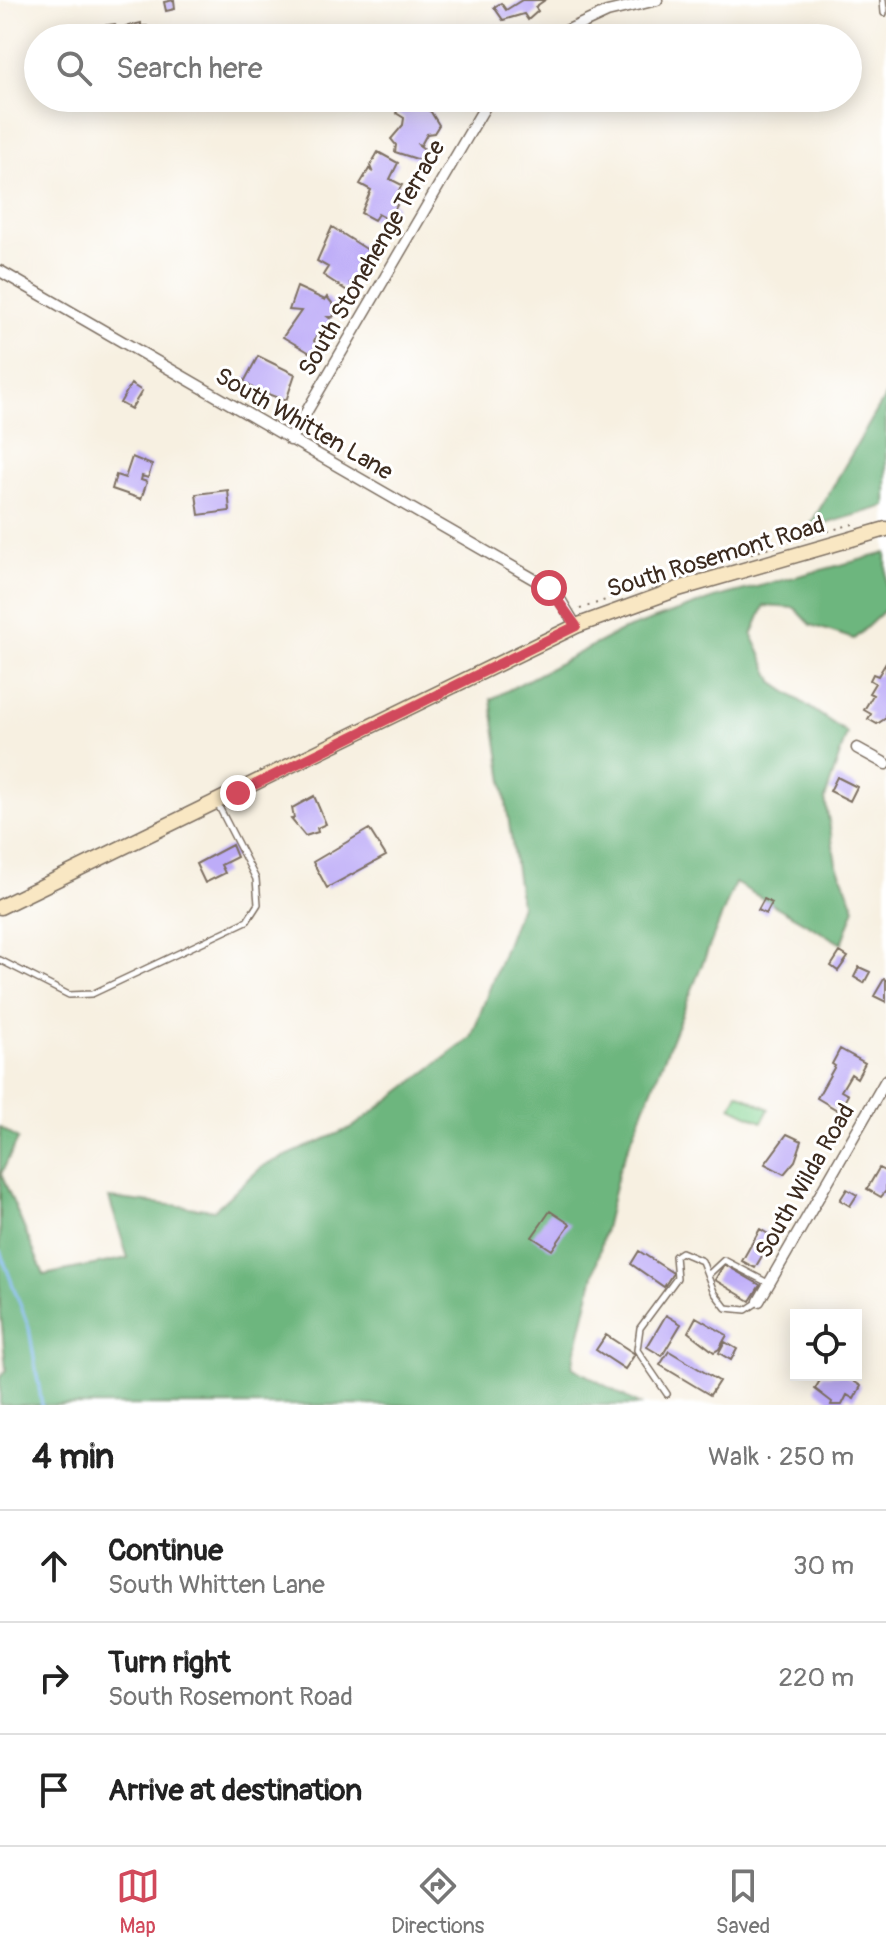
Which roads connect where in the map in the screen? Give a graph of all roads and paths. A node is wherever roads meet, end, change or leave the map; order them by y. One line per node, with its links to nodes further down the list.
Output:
1 (657, 0): 4 (street)
2 (883, 0): 3 (lane)
3 (884, 13)
4 (581, 24)
5 (482, 112): 7 (street, South Stonehenge Terrace)
6 (0, 271): 7 (street, South Whitten Lane)
7 (290, 440): 9 (street, South Whitten Lane)
8 (886, 529): 9 (main road, South Rosemont Road)
9 (576, 626): 12 (main road, South Rosemont Road)
10 (857, 748): 11 (street)
11 (886, 764)
12 (217, 803): 13 (main road, South Rosemont Road); 14 (lane)
13 (0, 907)
14 (0, 960)
15 (886, 1080): 17 (street, South Wilda Road)
16 (708, 1275): 17 (lane); 18 (lane); 19 (lane)
17 (769, 1284): 18 (street, South Wilda Road)
18 (759, 1301)
19 (667, 1394)

